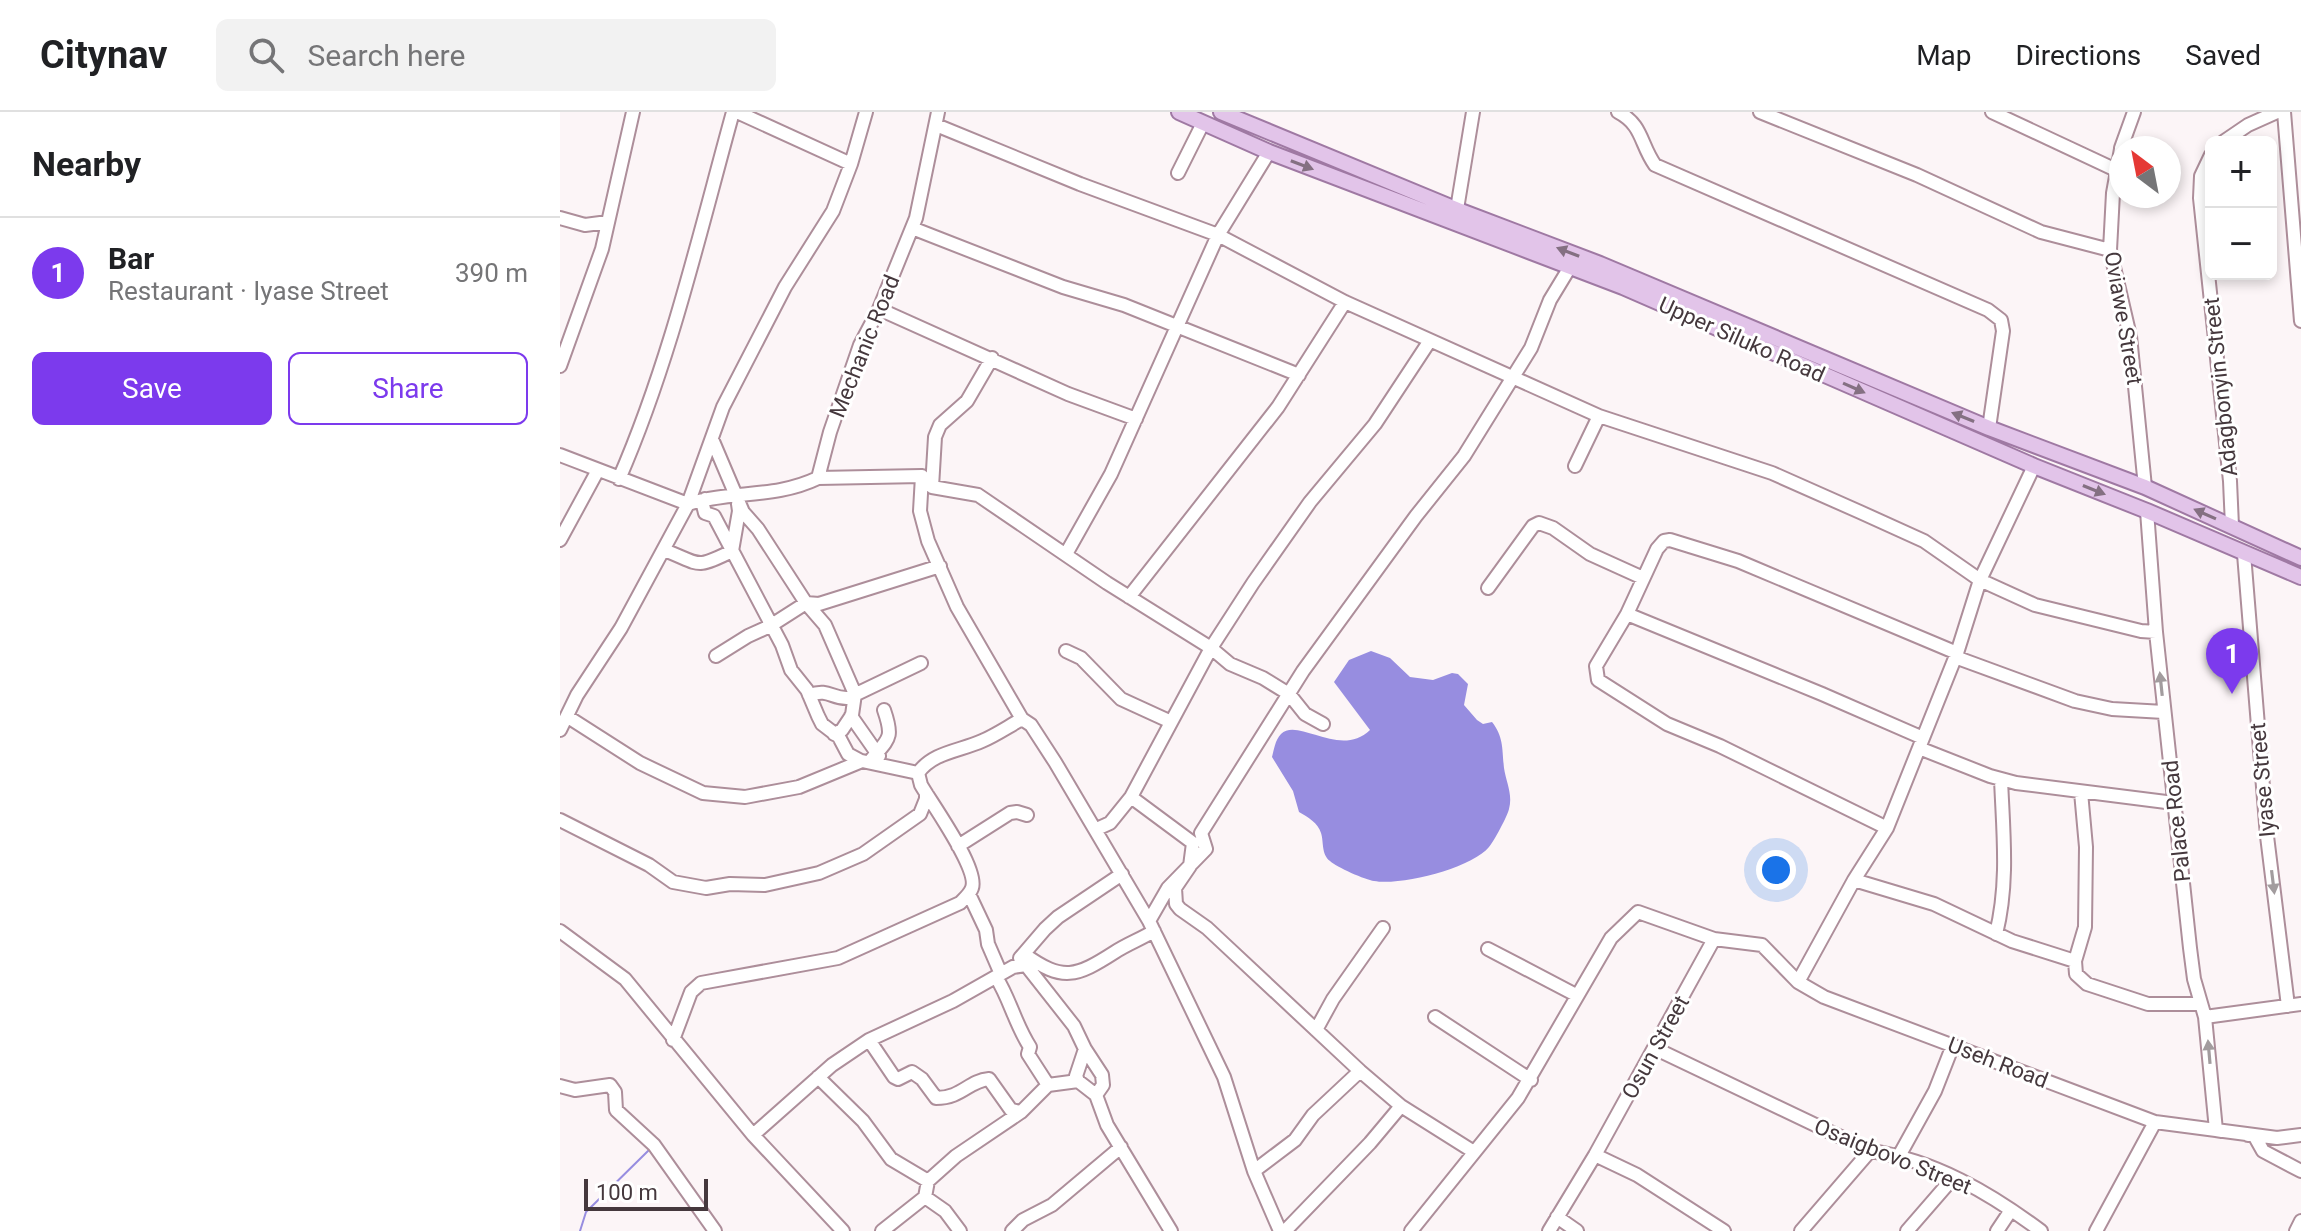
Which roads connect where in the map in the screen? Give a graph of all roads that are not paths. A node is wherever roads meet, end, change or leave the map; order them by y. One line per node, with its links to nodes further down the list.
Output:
1 (633, 112): 25 (street)
2 (735, 112): 18 (street); 51 (street)
3 (866, 112): 18 (street)
4 (1179, 112): 14 (main road, Upper Siluko Road)
5 (1221, 112): 23 (main road, Upper Siluko Road)
6 (1473, 112): 23 (street)
7 (1618, 112): 43 (street)
8 (1760, 112): 28 (street)
9 (1992, 112): 19 (street)
10 (2134, 112): 15 (street, Oviawe Street)
11 (2277, 112): 16 (street)
12 (2284, 112): 32 (street)
13 (937, 119): 26 (street, Mechanic Road); 27 (street)
14 (1203, 123): 17 (main road, Upper Siluko Road); 21 (street)
15 (2126, 136)
16 (2232, 136)
17 (1269, 152): 23 (main road, Upper Siluko Road, one-way to 23); 27 (street)
18 (851, 164): 44 (street)
19 (2109, 167)
20 (2205, 168): 58 (street, Adagbonyin Street)
21 (1178, 173)
22 (2113, 208): 28 (street, Oviawe Street)
23 (1456, 217): 29 (main road, Upper Siluko Road); 43 (main road, Upper Siluko Road, one-way to 23)
24 (560, 218): 25 (street)
25 (608, 222): 35 (street)
26 (912, 228): 31 (street, Mechanic Road); 34 (street)
27 (1218, 235): 30 (street); 34 (street)
28 (2110, 250): 53 (street, Oviawe Street)
29 (1570, 267): 40 (street); 47 (main road, Upper Siluko Road, one-way to 47)
30 (1345, 302): 36 (street); 39 (street)
31 (879, 309): 37 (street); 50 (street, Mechanic Road)
32 (2301, 321)
33 (560, 322): 35 (street)
34 (1178, 326): 39 (street); 42 (street)
35 (574, 328): 38 (street)
36 (1429, 342): 40 (street); 75 (street)
37 (992, 358): 42 (street); 52 (street)
38 (560, 366)
39 (1299, 375): 70 (street)
40 (1513, 379): 41 (street); 80 (street)
41 (1599, 416): 46 (street); 68 (street)
42 (1136, 419): 62 (street)
43 (1989, 428): 53 (main road, Upper Siluko Road)
44 (712, 439): 54 (street); 56 (street)
45 (560, 455): 48 (street)
46 (1575, 466)
47 (2034, 466): 57 (main road, Upper Siluko Road, one-way to 57); 68 (street)
48 (598, 470): 51 (street); 59 (street)
49 (922, 476): 50 (street); 52 (street); 65 (street)
50 (818, 478): 54 (street)
51 (619, 479): 56 (street)
52 (932, 487): 62 (street)
53 (2145, 487): 58 (main road, Upper Siluko Road, one-way to 53)
54 (736, 497): 55 (street); 61 (street); 71 (street)
55 (705, 499): 56 (street); 61 (street)
56 (688, 504): 60 (street)
57 (2147, 511): 63 (main road, Upper Siluko Road); 74 (street, Palace Road)
58 (2232, 526): 64 (main road, Upper Siluko Road)
59 (560, 540)
60 (664, 550): 61 (street); 84 (street)
61 (732, 551): 73 (street)
62 (1066, 554): 70 (street)
63 (2244, 554): 66 (main road, Upper Siluko Road); 123 (street, Iyase Street, one-way to 123)
64 (2301, 558)
65 (940, 566): 71 (street); 89 (street)
66 (2301, 577)
67 (1643, 578): 69 (street); 72 (street); 77 (street)
68 (1980, 580): 74 (street); 77 (street)
69 (1488, 588)
70 (1129, 597): 75 (street)
71 (806, 603): 73 (street); 83 (street)
72 (1627, 614): 94 (street); 104 (street)
73 (770, 626): 78 (street); 82 (street)
74 (2156, 632): 86 (street, Palace Road, one-way to 74)
75 (1211, 648): 80 (street); 90 (street)
76 (1066, 651): 90 (street)
77 (1956, 655): 86 (street); 94 (street)
78 (716, 656)
79 (921, 663): 83 (street)
80 (1289, 694): 91 (street); 107 (street)
81 (560, 695): 84 (street)
82 (809, 695): 83 (street); 93 (street)
83 (855, 695): 87 (street)
84 (574, 702): 88 (street)
85 (884, 710): 95 (street)
86 (2164, 712): 101 (street, Palace Road)
87 (851, 716): 93 (street); 95 (street)
88 (568, 717): 92 (street); 95 (street)
89 (1022, 719): 96 (street); 105 (street)
90 (1169, 721): 100 (street)
91 (1323, 724)
92 (560, 730)
93 (834, 734): 95 (street)
94 (1921, 743): 97 (street); 104 (street)
95 (873, 760): 96 (street)
96 (918, 773): 99 (street)
97 (2001, 779): 98 (street); 114 (street)
98 (2081, 792): 101 (street); 118 (street)
99 (926, 793): 103 (street); 106 (street)
100 (1131, 797): 105 (street); 107 (street)
101 (2174, 803): 124 (street, Palace Road)
102 (1027, 815): 106 (street)
103 (560, 820)
104 (1887, 828): 109 (street)
105 (1100, 837): 108 (street)
106 (958, 846): 110 (street)
107 (1190, 866): 111 (street); 126 (street)
108 (1122, 874): 111 (street); 117 (street)
109 (1854, 880): 114 (street); 121 (street)
110 (969, 894): 120 (street); 127 (street)
111 (1152, 926): 117 (street); 152 (street)
112 (1383, 928): 126 (street)
113 (560, 931): 127 (street)
114 (1996, 934): 118 (street)
115 (1714, 939): 121 (street, Useh Road); 122 (street, Useh Road); 130 (street, Osun Street)
116 (1488, 949): 122 (street)
117 (1024, 954): 119 (street)
118 (2075, 961): 124 (street)
119 (1013, 967): 120 (street); 131 (street)
120 (998, 975): 128 (street); 137 (street)
121 (1798, 982): 129 (street, Useh Road)
122 (1576, 995): 135 (street)
123 (2295, 1005): 124 (street)
124 (2203, 1010): 144 (street, Palace Road, one-way to 124)
125 (1435, 1017): 135 (street)
126 (1316, 1030): 133 (street)
127 (673, 1040): 145 (street)
128 (869, 1040): 132 (street); 142 (street)
129 (1953, 1045): 143 (street, Useh Road); 151 (street)
130 (1654, 1048): 148 (street, Osaigbovo Street); 150 (street, Osun Street)
131 (1085, 1049): 136 (street); 139 (street)
132 (840, 1059): 134 (street); 140 (street)
133 (1360, 1071): 141 (street); 152 (street)
134 (818, 1077): 140 (street); 145 (street)
135 (1531, 1080): 149 (street)
136 (1078, 1081): 137 (street); 139 (street)
137 (1048, 1085): 142 (street)
138 (560, 1086): 160 (street)
139 (1096, 1095): 147 (street)
140 (846, 1105): 155 (street)
141 (1401, 1106): 149 (street); 166 (street)
142 (1021, 1112): 155 (street)
143 (2155, 1122): 144 (street, Useh Road); 175 (street)
144 (2216, 1130): 146 (street, Useh Road); 153 (street)
145 (753, 1135): 161 (street)
146 (2301, 1135)
147 (1121, 1147): 164 (street); 165 (street)
148 (1870, 1151): 151 (street, Osaigbovo Street); 171 (street)
149 (1474, 1152): 167 (street)
150 (1595, 1155): 158 (street, Osun Street); 170 (street)
151 (1899, 1156): 154 (street, Osaigbovo Street)
152 (1254, 1171): 166 (street)
153 (2301, 1171)
154 (1953, 1178): 157 (street, Osaigbovo Street); 172 (street)
155 (928, 1181): 156 (street)
156 (925, 1197): 162 (street); 163 (street)
157 (2011, 1210): 173 (street); 174 (street, Osaigbovo Street)
158 (1557, 1217): 168 (street, Osun Street); 169 (street)
159 (2301, 1221): 176 (street)
160 (715, 1231)
161 (843, 1231)
162 (882, 1231)
163 (960, 1231)
164 (1012, 1231)
165 (1171, 1231)
166 (1282, 1231)
167 (1411, 1231)
168 (1549, 1231)
169 (1577, 1231)
170 (1724, 1231)
171 (1801, 1231)
172 (1907, 1231)
173 (1997, 1231)
174 (2041, 1231)
175 (2096, 1231)
176 (2296, 1231)

